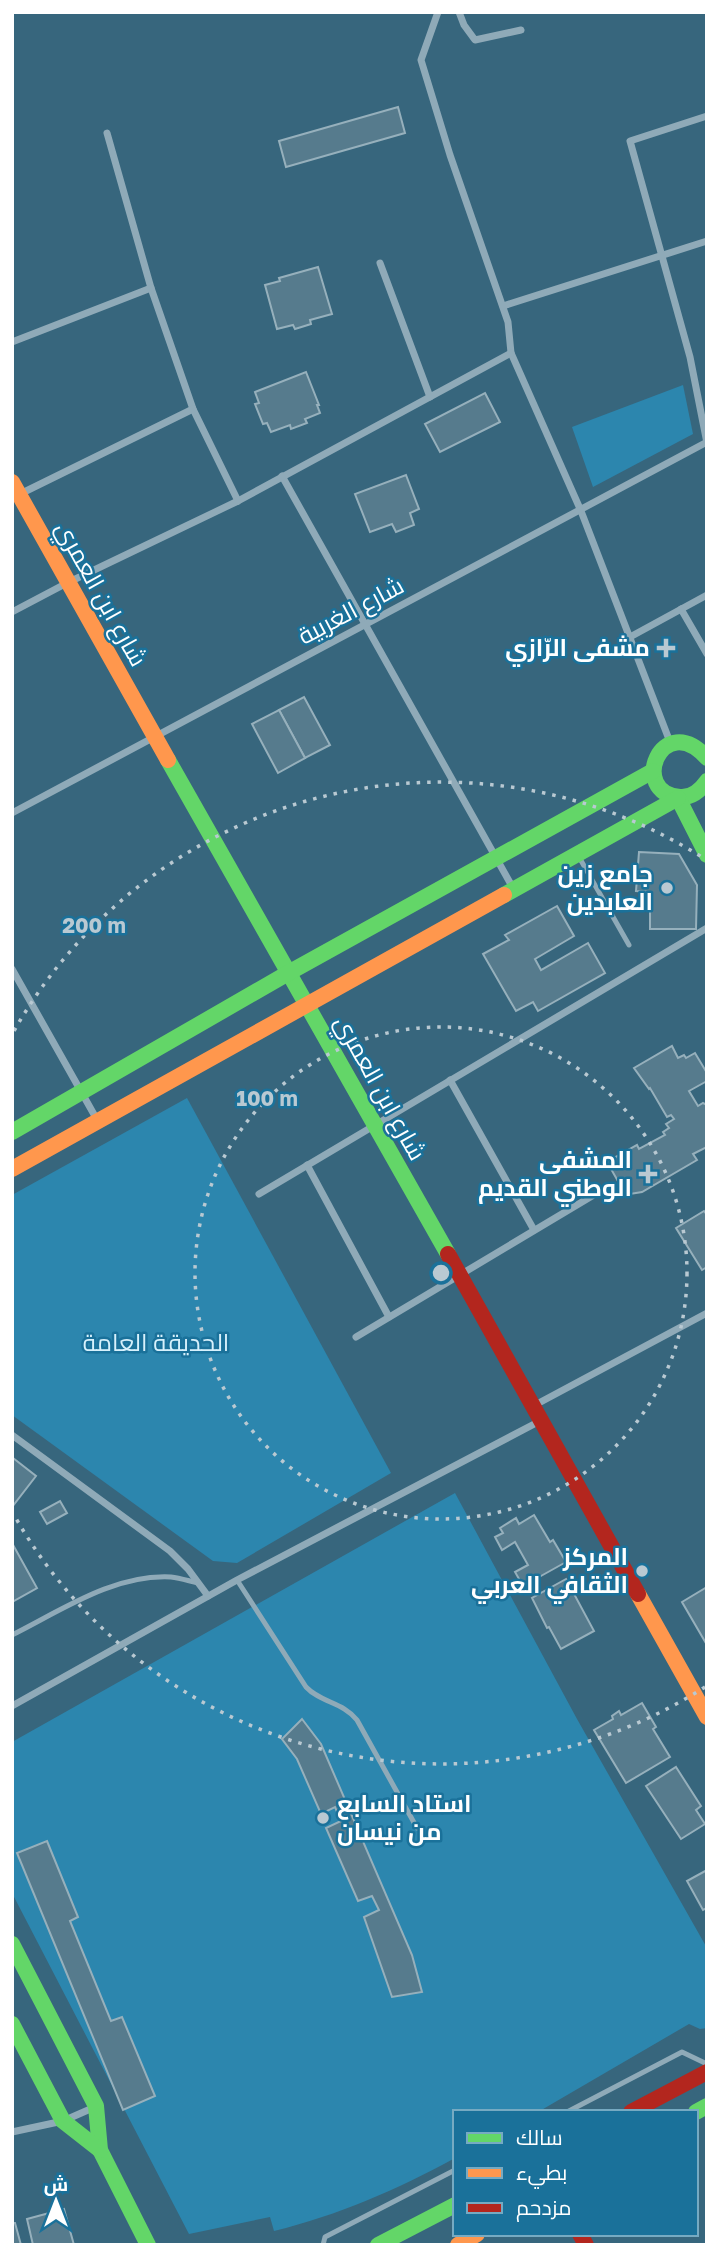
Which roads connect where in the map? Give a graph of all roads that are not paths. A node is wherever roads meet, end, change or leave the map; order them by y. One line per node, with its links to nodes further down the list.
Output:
1 (438, 12): 10 (street)
2 (459, 12): 3 (street)
3 (521, 30)
4 (707, 116): 7 (street)
5 (107, 133): 9 (street)
6 (707, 241): 7 (street)
7 (661, 257): 10 (street); 15 (street)
8 (380, 263): 13 (street)
9 (150, 288): 11 (street); 14 (street)
10 (503, 306): 12 (street)
11 (12, 342)
12 (511, 353): 13 (street); 19 (street)
13 (430, 397): 16 (street)
14 (193, 409): 17 (street); 18 (street)
15 (707, 443): 19 (street, شارع الغربية)
16 (282, 477): 18 (street); 24 (street)
17 (16, 488): 20 (main road, شارع ابن العمري)
18 (238, 501): 20 (street)
19 (581, 510): 24 (street, شارع الغربية); 25 (street)
20 (67, 583): 23 (street); 27 (main road, شارع ابن العمري)
21 (707, 595): 22 (street)
22 (681, 609): 25 (street); 26 (street)
23 (12, 612)
24 (365, 625): 27 (street, شارع الغربية); 36 (street)
25 (630, 637): 28 (street)
26 (707, 654)
27 (156, 737): 33 (street, شارع الغربية); 41 (main road, شارع ابن العمري)
28 (670, 743): 29 (main road); 30 (main road)
29 (707, 756)
30 (653, 771): 32 (main road); 36 (main road)
31 (706, 784): 32 (main road)
32 (678, 798): 34 (main road); 35 (main road)
33 (12, 813)
34 (577, 854): 37 (main road); 39 (lane)
35 (707, 855)
36 (496, 859): 37 (street); 41 (main road)
37 (514, 890): 42 (main road)
38 (707, 928): 43 (street)
39 (629, 946)
40 (12, 969): 44 (street)
41 (290, 972): 42 (main road, شارع ابن العمري); 44 (main road)
42 (308, 1005): 45 (main road); 46 (main road, شارع ابن العمري)
43 (450, 1080): 46 (street); 52 (street)
44 (82, 1093): 45 (street); 47 (main road)
45 (98, 1121): 49 (main road)
46 (375, 1125): 48 (street); 53 (main road, شارع ابن العمري)
47 (12, 1132)
48 (307, 1165): 50 (street); 55 (street)
49 (12, 1169)
50 (258, 1194)
51 (592, 1196): 52 (street)
52 (534, 1230): 53 (street)
53 (460, 1275): 55 (street); 57 (main road, شارع ابن العمري)
54 (707, 1313): 57 (street)
55 (389, 1317): 56 (street)
56 (356, 1337)
57 (536, 1414): 59 (street); 64 (main road, شارع ابن العمري)
58 (12, 1436): 60 (street)
59 (237, 1580): 61 (street); 65 (lane)
60 (198, 1583): 61 (street); 62 (lane)
61 (208, 1596): 63 (street)
62 (12, 1635)
63 (12, 1706)
64 (707, 1717)
65 (416, 1828)
66 (12, 1944): 70 (main road)
67 (12, 2024): 73 (main road)
68 (707, 2064): 71 (lane)
69 (707, 2072): 72 (main road)
70 (96, 2106): 73 (street); 75 (main road)
71 (571, 2110)
72 (635, 2110)
73 (63, 2121): 74 (street); 75 (main road)
74 (12, 2132)
75 (100, 2150): 79 (main road)
76 (453, 2171): 80 (lane)
77 (453, 2205): 81 (main road)
78 (474, 2236): 82 (main road)
79 (148, 2245)
80 (323, 2245)
81 (378, 2245)
82 (458, 2245)

